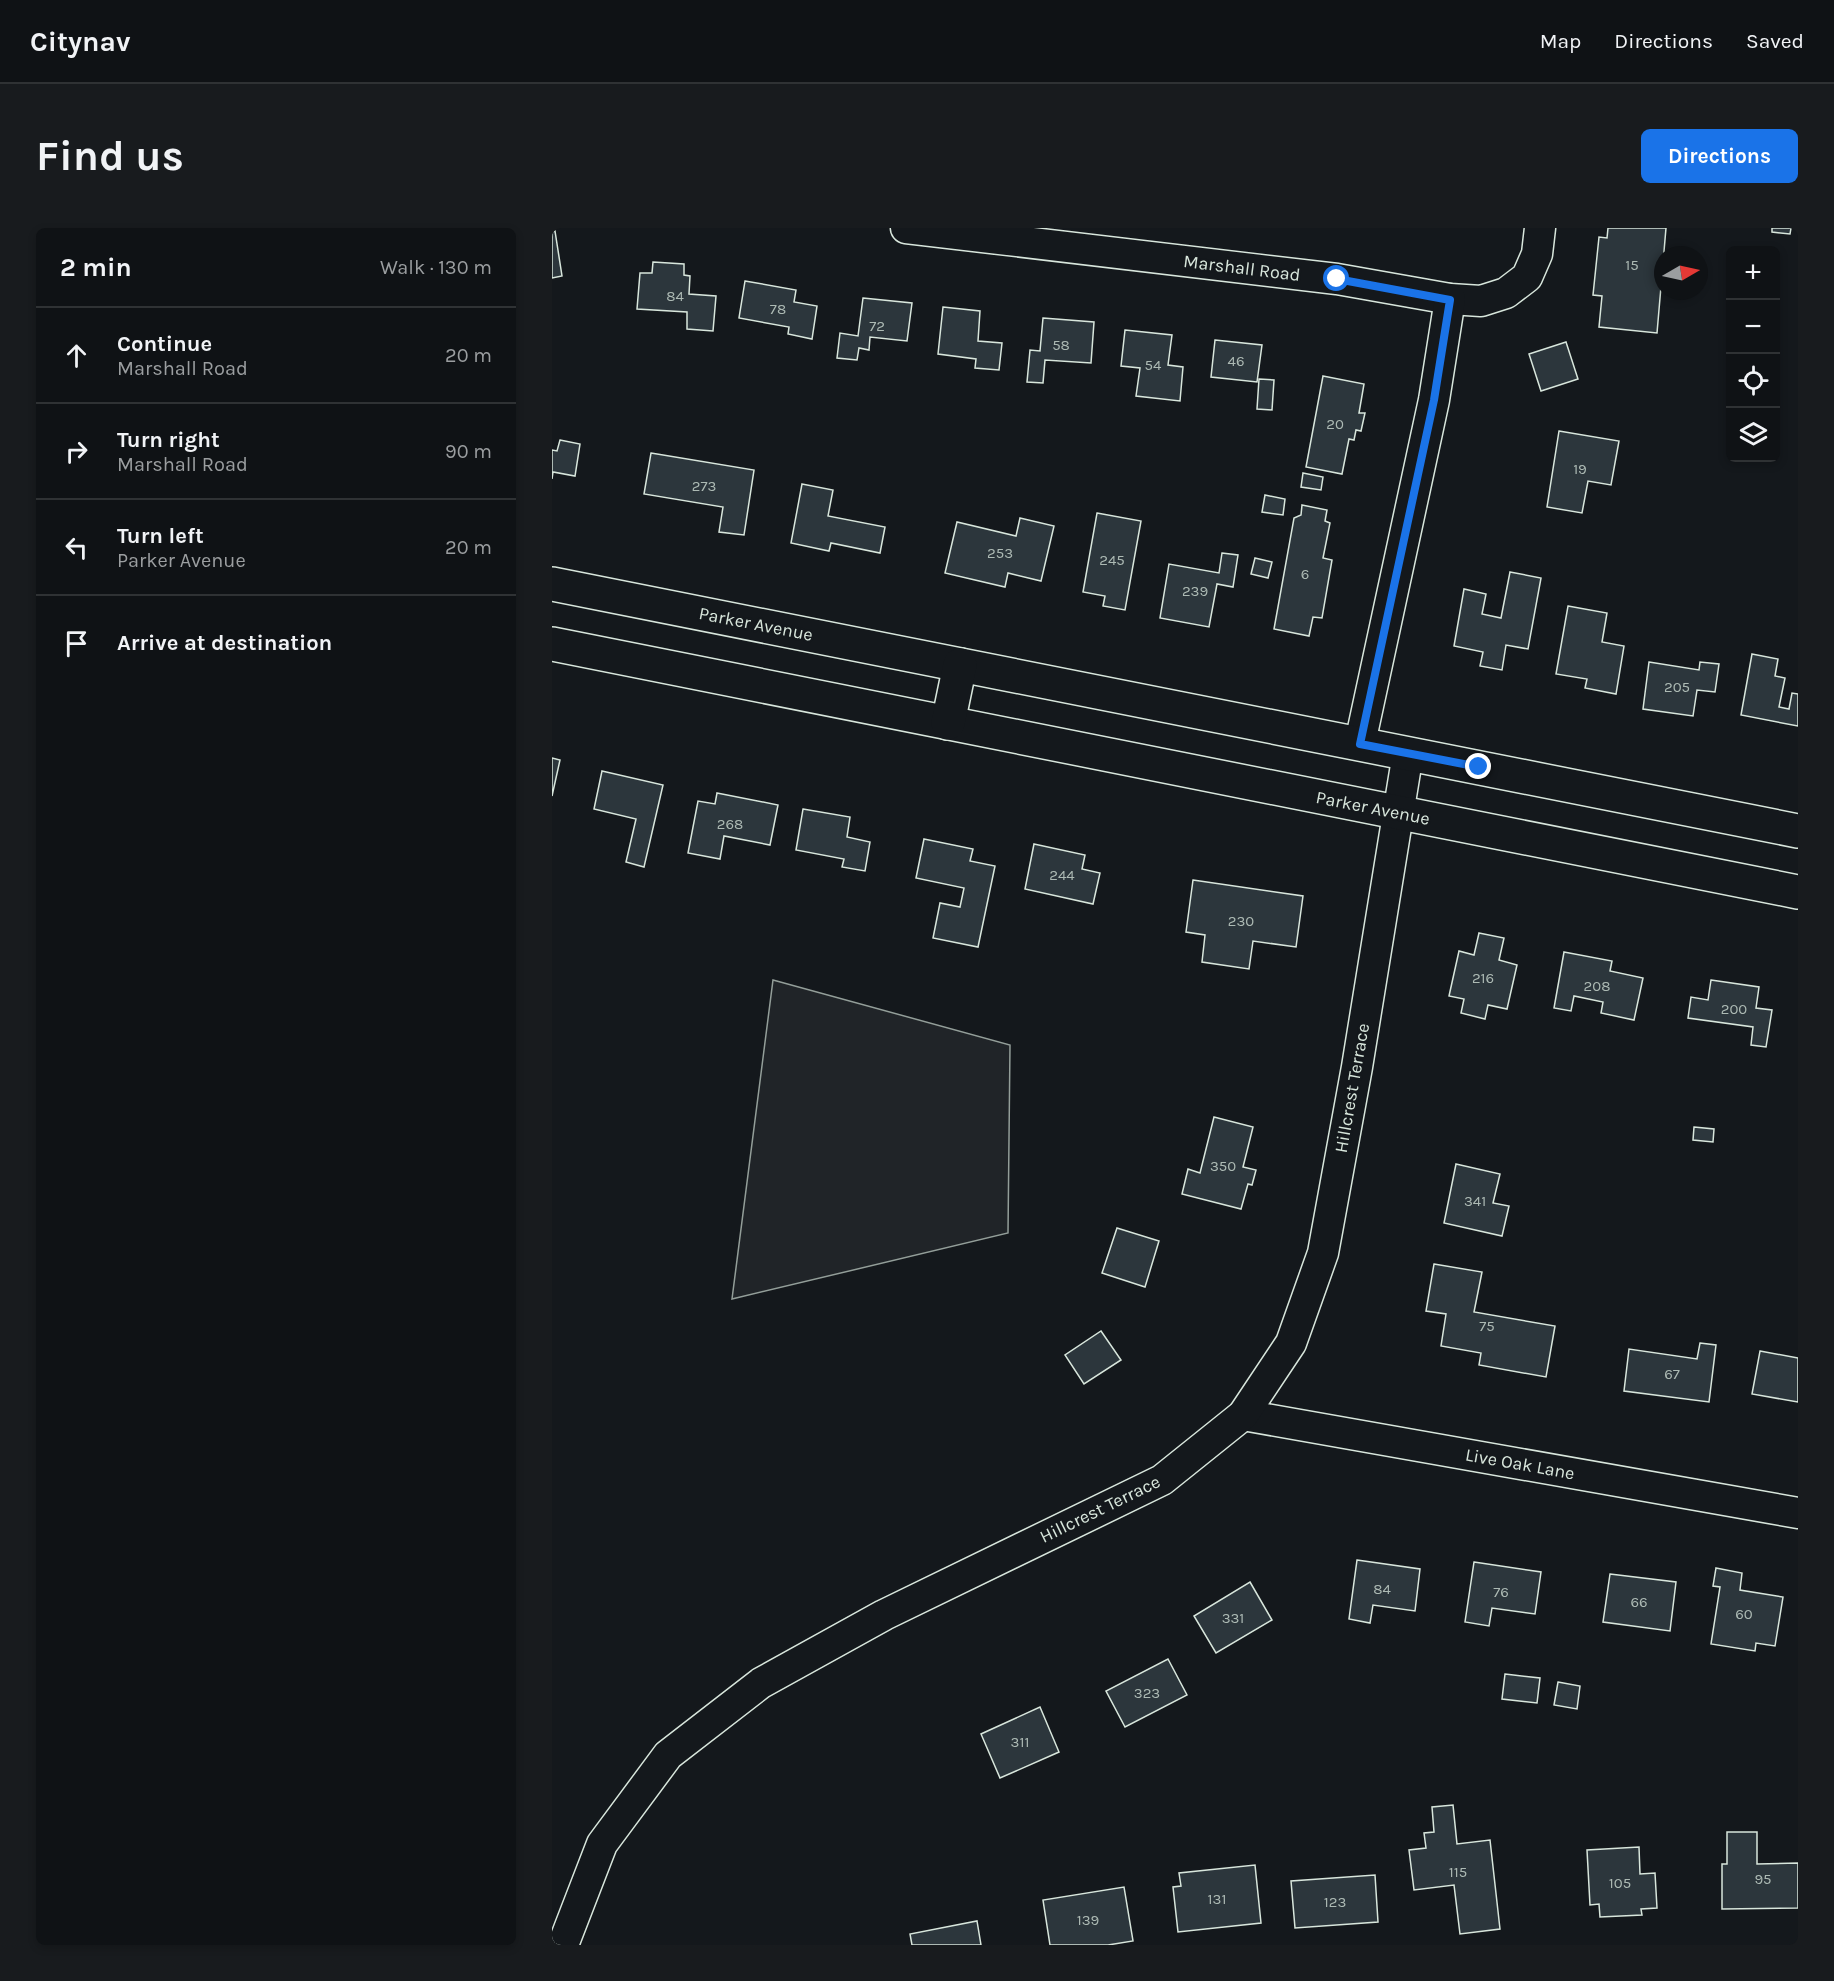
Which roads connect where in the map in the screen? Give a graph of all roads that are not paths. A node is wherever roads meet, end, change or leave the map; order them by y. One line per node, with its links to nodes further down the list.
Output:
1 (906, 228): 3 (street, Marshall Road)
2 (1540, 228): 3 (street, Marshall Road)
3 (1450, 300): 8 (street)
4 (552, 584): 6 (street, Parker Avenue)
5 (552, 644): 7 (street, Parker Avenue)
6 (960, 665): 7 (street); 8 (street, Parker Avenue)
7 (948, 723): 10 (street, Parker Avenue)
8 (1360, 744): 9 (street, Parker Avenue)
9 (1408, 753): 10 (street, Hillcrest Terrace); 11 (street, Parker Avenue)
10 (1398, 813): 12 (street, Parker Avenue); 13 (street, Hillcrest Terrace)
11 (1798, 831)
12 (1798, 892)
13 (1243, 1415): 14 (street, Live Oak Lane); 15 (street, Hillcrest Terrace)
14 (1798, 1513)
15 (563, 1945)

